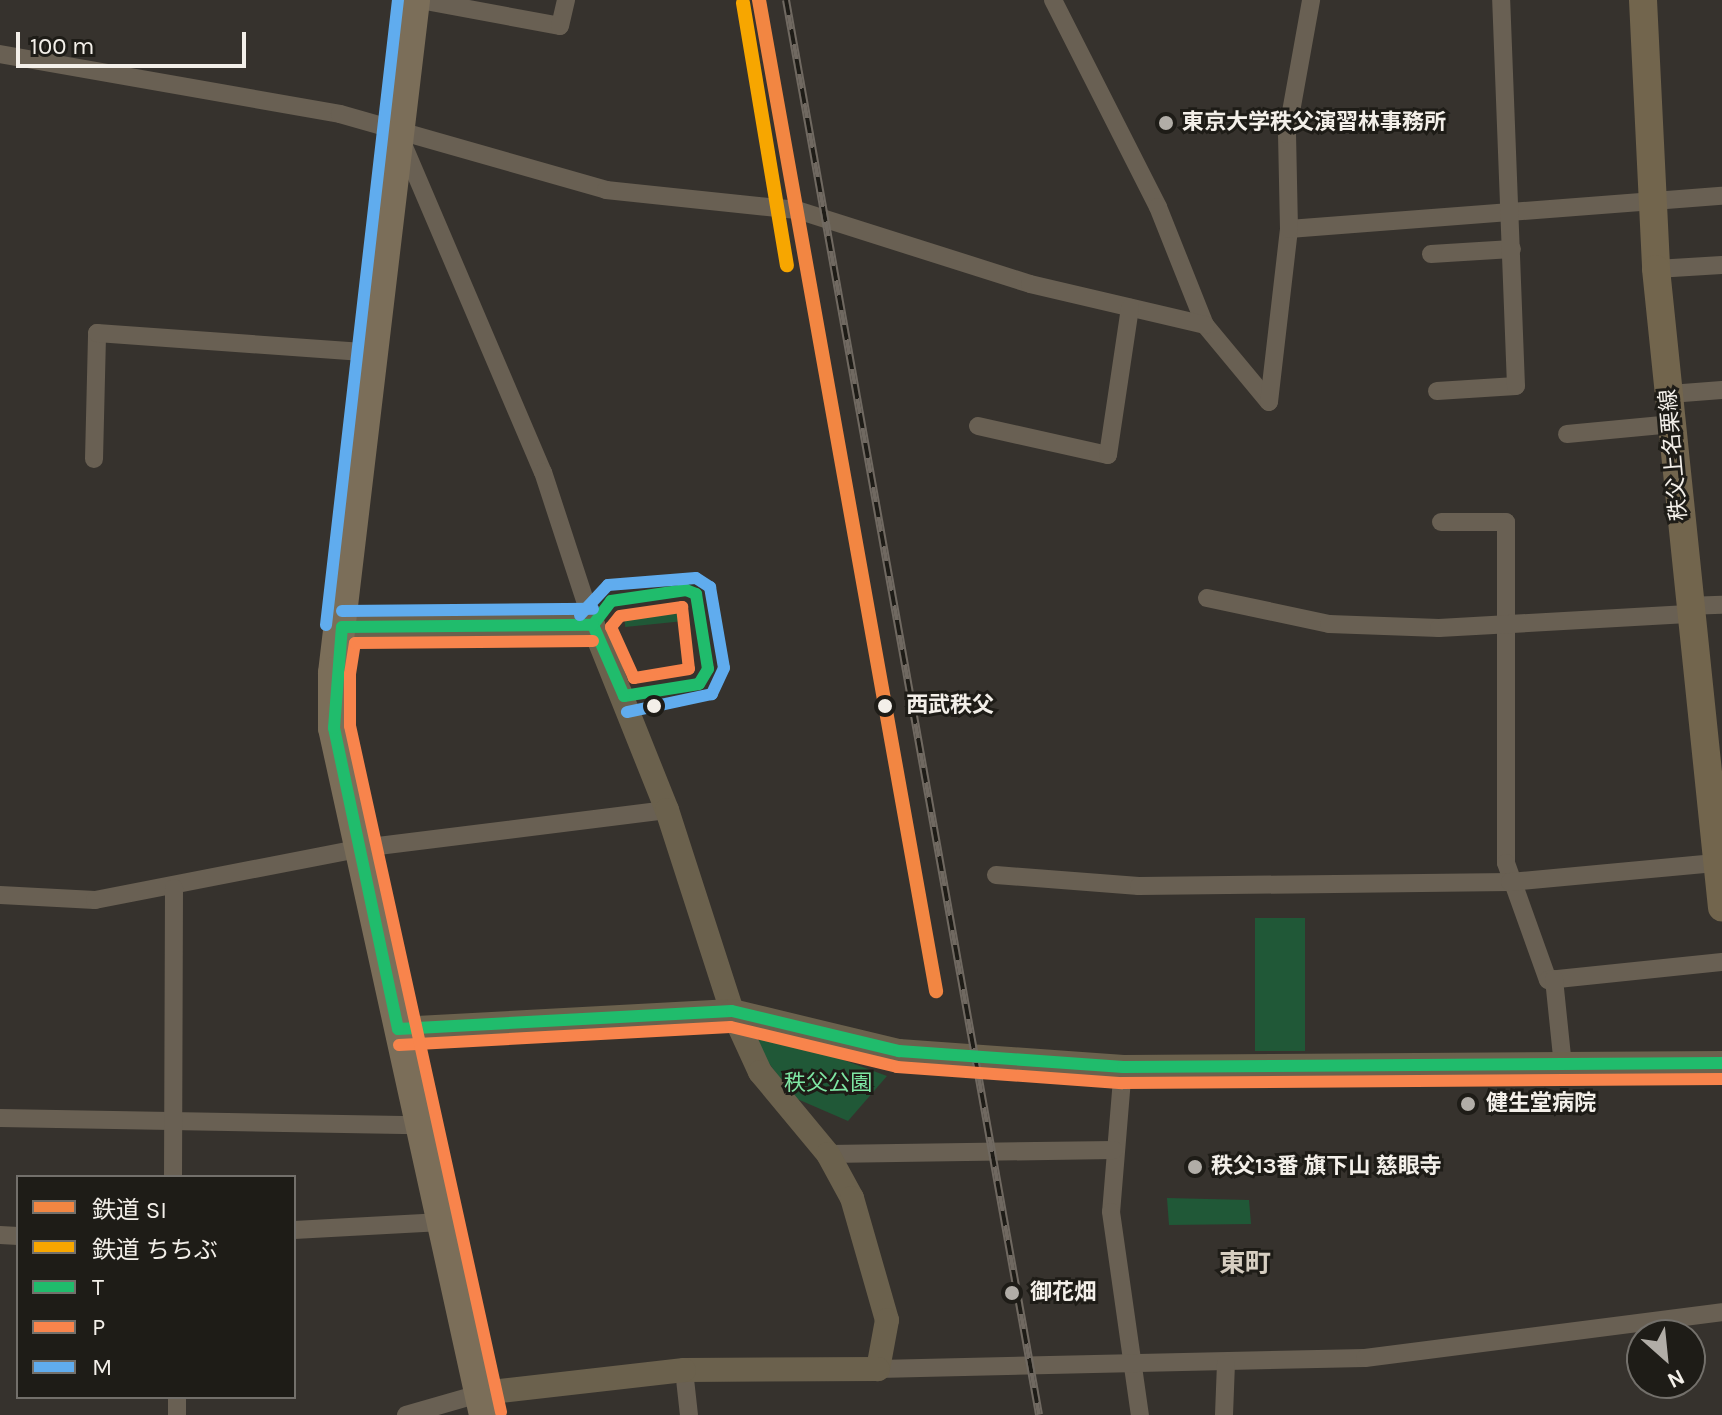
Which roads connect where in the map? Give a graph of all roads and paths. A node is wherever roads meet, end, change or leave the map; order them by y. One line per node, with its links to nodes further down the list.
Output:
1 (417, 0): 2 (street); 8 (highway)
2 (566, 0)
3 (1053, 0): 18 (street)
4 (1311, 0): 12 (street)
5 (1501, 0): 11 (street)
6 (1643, 0): 10 (main road, 秩父上名栗線)
7 (0, 54): 8 (street)
8 (398, 132): 17 (street); 19 (highway); 31 (street)
9 (1722, 196): 10 (street)
10 (1655, 203): 11 (street); 16 (main road, 秩父上名栗線)
11 (1512, 210): 12 (street); 13 (street)
12 (1289, 229): 18 (street)
13 (1512, 249): 14 (street); 21 (street)
14 (1431, 254)
15 (1722, 265): 16 (street)
16 (1656, 269): 22 (main road, 秩父上名栗線)
17 (1130, 308): 18 (street); 24 (street)
18 (1205, 325)
19 (373, 353): 26 (street); 32 (highway)
20 (1722, 390): 22 (street)
21 (1437, 391)
22 (1670, 394): 23 (main road, 秩父上名栗線)
23 (1673, 424): 25 (street); 30 (main road, 秩父上名栗線)
24 (978, 426)
25 (1567, 434)
26 (94, 459)
27 (1441, 522): 33 (street)
28 (1207, 598): 33 (street)
29 (1722, 605): 30 (street)
30 (1687, 610): 33 (street); 36 (main road, 秩父上名栗線)
31 (593, 625): 32 (street); 34 (street)
32 (342, 627): 35 (highway)
33 (1510, 629): 38 (street)
34 (667, 810): 35 (street); 44 (street)
35 (362, 848): 39 (street); 45 (highway)
36 (1717, 851): 38 (street); 41 (main road, 秩父上名栗線)
37 (996, 875): 38 (street)
38 (1510, 882): 43 (street)
39 (174, 888): 40 (street); 50 (street)
40 (0, 895)
41 (1722, 908)
42 (1722, 962): 43 (street)
43 (1554, 979): 47 (street)
44 (732, 1011): 45 (street); 48 (street); 53 (street)
45 (398, 1029): 51 (highway)
46 (1722, 1063): 47 (street)
47 (1563, 1066): 48 (street)
48 (1123, 1067): 52 (street)
49 (0, 1118): 50 (street)
50 (172, 1121): 51 (street); 54 (street)
51 (418, 1125): 55 (highway)
52 (1114, 1150): 53 (street); 59 (street)
53 (828, 1154): 60 (street)
54 (173, 1175)
55 (442, 1222): 56 (street); 62 (highway)
56 (296, 1230)
57 (1722, 1312): 58 (street)
58 (1226, 1364): 59 (street); 66 (street)
59 (1133, 1366): 60 (street); 65 (street)
60 (878, 1369): 61 (street)
61 (684, 1370): 62 (street); 64 (street)
62 (483, 1404): 63 (street)
63 (406, 1415)
64 (689, 1415)
65 (1140, 1415)
66 (1224, 1415)

